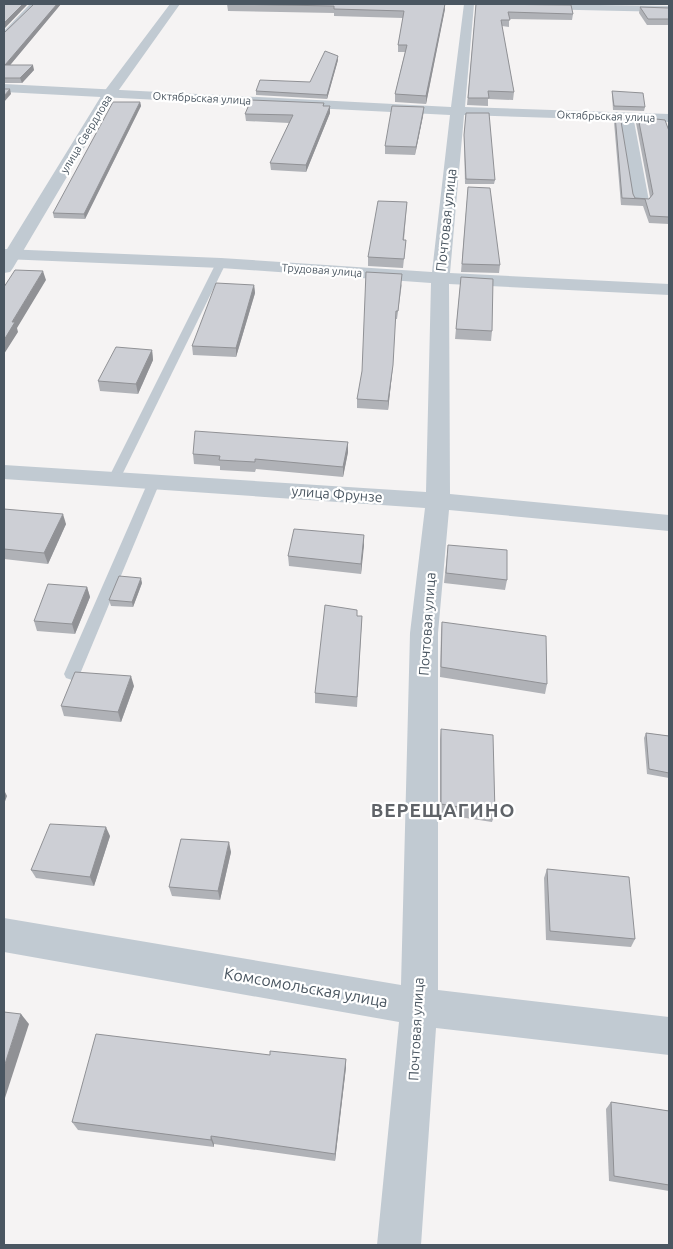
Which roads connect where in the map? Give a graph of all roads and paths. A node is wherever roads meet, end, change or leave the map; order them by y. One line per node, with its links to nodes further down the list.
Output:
1 (32, 4): 6 (lane)
2 (176, 4): 8 (street, улица Свердлова)
3 (469, 4): 9 (street, Почтовая улица)
4 (526, 6): 5 (street)
5 (669, 9)
6 (4, 34)
7 (4, 88): 8 (street, Октябрьская улица)
8 (110, 93): 9 (street, Октябрьская улица); 13 (street, улица Свердлова)
9 (459, 111): 10 (street, Октябрьская улица); 15 (street, Почтовая улица)
10 (626, 117): 11 (street, Октябрьская улица); 12 (street)
11 (669, 118)
12 (640, 201)
13 (7, 258): 14 (street, Трудовая улица)
14 (221, 263): 15 (street, Трудовая улица); 18 (lane)
15 (440, 278): 16 (street, Трудовая улица); 20 (street, Почтовая улица)
16 (669, 290)
17 (4, 472): 18 (street, улица Фрунзе)
18 (114, 479): 19 (street, улица Фрунзе)
19 (154, 482): 20 (street, улица Фрунзе); 22 (lane)
20 (438, 501): 21 (street, улица Фрунзе); 24 (street, Почтовая улица)
21 (669, 523)
22 (72, 674)
23 (4, 935): 24 (street, Комсомольская улица)
24 (419, 1007): 25 (street, Комсомольская улица); 26 (street, Почтовая улица)
25 (669, 1036)
26 (399, 1245)

